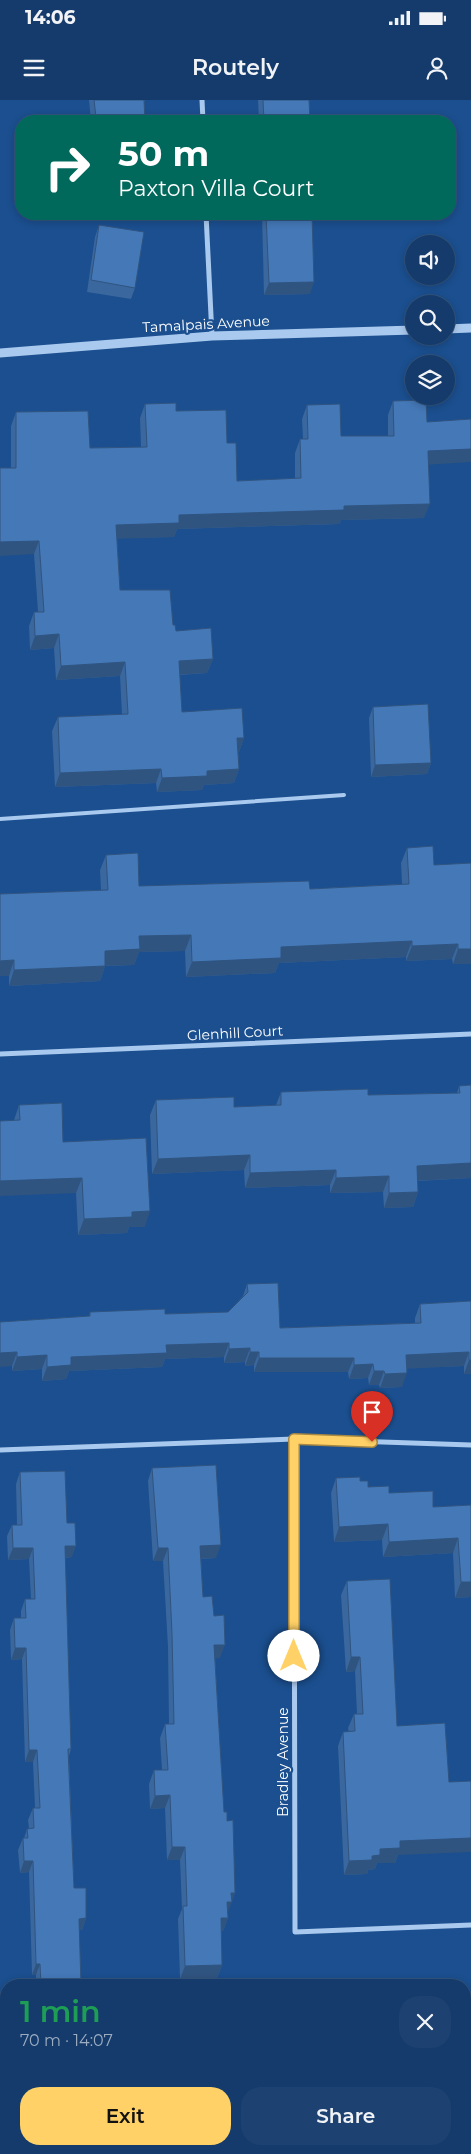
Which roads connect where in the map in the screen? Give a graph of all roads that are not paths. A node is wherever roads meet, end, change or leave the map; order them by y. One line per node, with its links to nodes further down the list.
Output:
1 (202, 100): 2 (street)
2 (202, 115)
3 (206, 220): 7 (street)
4 (471, 328): 5 (street)
5 (455, 329)
6 (405, 330): 7 (street, Tamalpais Avenue)
7 (212, 336): 8 (street, Tamalpais Avenue)
8 (0, 353)
9 (344, 795): 10 (lane)
10 (0, 818)
11 (471, 1034): 12 (street, Glenhill Court)
12 (0, 1054)
13 (294, 1439): 14 (street); 15 (street); 16 (street, Bradley Avenue)
14 (471, 1445)
15 (0, 1450)
16 (471, 1925)

